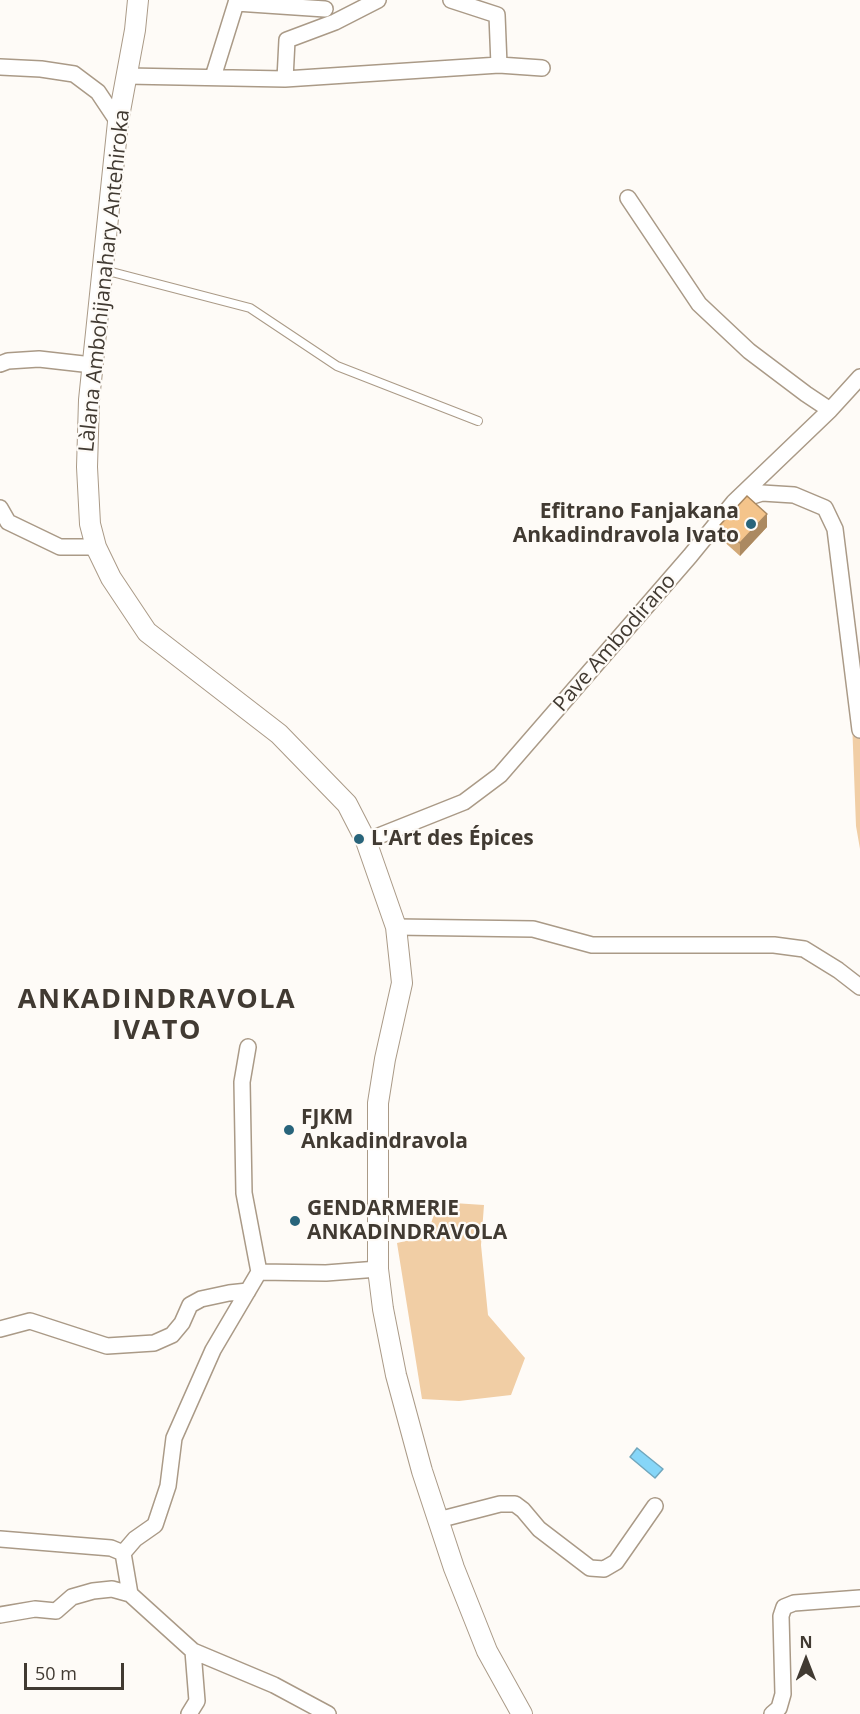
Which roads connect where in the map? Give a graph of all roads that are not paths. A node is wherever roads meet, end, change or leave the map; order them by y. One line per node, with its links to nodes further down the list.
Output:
1 (138, 0): 9 (street, Làlana Ambohijanahary Antehiroka)
2 (378, 0): 11 (street)
3 (451, 0): 6 (street)
4 (237, 2): 5 (street); 10 (street)
5 (325, 9)
6 (499, 65): 8 (street); 11 (street)
7 (0, 67): 12 (street)
8 (542, 68)
9 (127, 76): 10 (street); 12 (street, Làlana Ambohijanahary Antehiroka)
10 (213, 77): 11 (street)
11 (285, 79)
12 (118, 122): 14 (street, Làlana Ambohijanahary Antehiroka)
13 (628, 198): 18 (street)
14 (104, 270): 16 (street, Làlana Ambohijanahary Antehiroka); 19 (lane)
15 (0, 364): 16 (street)
16 (93, 365): 22 (street, Làlana Ambohijanahary Antehiroka)
17 (860, 377): 18 (street, Pave Ambodirano)
18 (830, 410): 20 (street, Pave Ambodirano)
19 (478, 421)
20 (734, 502): 23 (street); 24 (street, Pave Ambodirano)
21 (0, 508): 22 (street)
22 (96, 547): 24 (street, Làlana Ambohijanahary Antehiroka)
23 (860, 730)
24 (366, 841): 25 (street, Làlana Ambohijanahary Antehiroka)
25 (396, 927): 26 (street); 28 (street, Làlana Ambohijanahary Antehiroka)
26 (860, 987)
27 (248, 1047): 29 (street)
28 (378, 1269): 29 (street); 33 (street, Làlana Ambohijanahary Antehiroka)
29 (259, 1272): 30 (street)
30 (248, 1291): 31 (street); 35 (street)
31 (0, 1329)
32 (655, 1506): 33 (street)
33 (438, 1520): 42 (street, Làlana Ambohijanahary Antehiroka)
34 (0, 1539): 35 (street)
35 (123, 1553): 36 (street)
36 (130, 1594): 38 (street); 39 (street)
37 (860, 1598): 43 (street)
38 (0, 1615)
39 (192, 1651): 40 (street); 41 (street)
40 (189, 1714)
41 (328, 1714)
42 (522, 1714)
43 (772, 1714)

